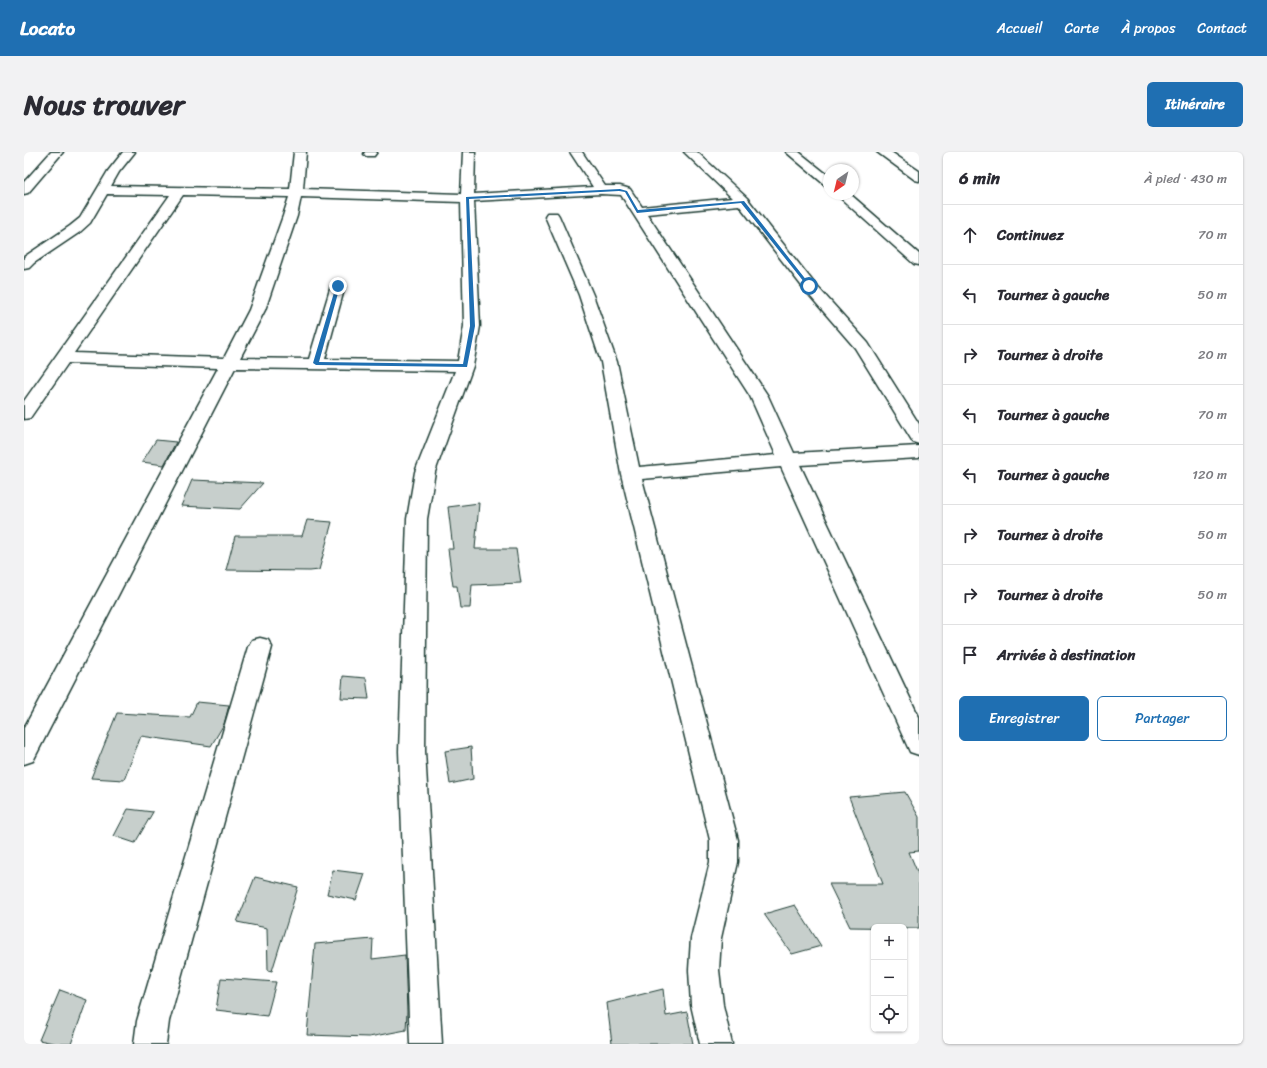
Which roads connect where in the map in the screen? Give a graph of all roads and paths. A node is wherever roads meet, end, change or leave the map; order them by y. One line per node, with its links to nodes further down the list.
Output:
1 (57, 152): 11 (street)
2 (129, 152): 12 (street)
3 (300, 152): 15 (street)
4 (469, 152): 16 (street)
5 (576, 152): 13 (street)
6 (690, 152): 18 (street)
7 (792, 152): 9 (street)
8 (883, 152): 10 (street)
9 (823, 177)
10 (919, 177)
11 (24, 190)
12 (103, 190): 14 (street); 22 (street)
13 (601, 190): 16 (street); 19 (street)
14 (178, 192): 15 (street); 24 (street)
15 (296, 193): 16 (street); 25 (street)
16 (467, 198): 27 (street)
17 (849, 200): 21 (street)
18 (742, 201): 19 (street); 29 (street)
19 (637, 211): 31 (street)
20 (552, 216): 32 (street)
21 (919, 261)
22 (24, 265)
23 (338, 286): 26 (street)
24 (62, 358): 25 (street); 28 (street)
25 (230, 363): 26 (street); 35 (street)
26 (316, 363): 27 (street)
27 (465, 366): 37 (street)
28 (24, 414)
29 (919, 438)
30 (919, 452): 31 (street)
31 (787, 460): 32 (street); 34 (street)
32 (631, 474): 38 (street)
33 (260, 648): 36 (street)
34 (919, 744)
35 (24, 753)
36 (150, 1044)
37 (426, 1044)
38 (716, 1044)

